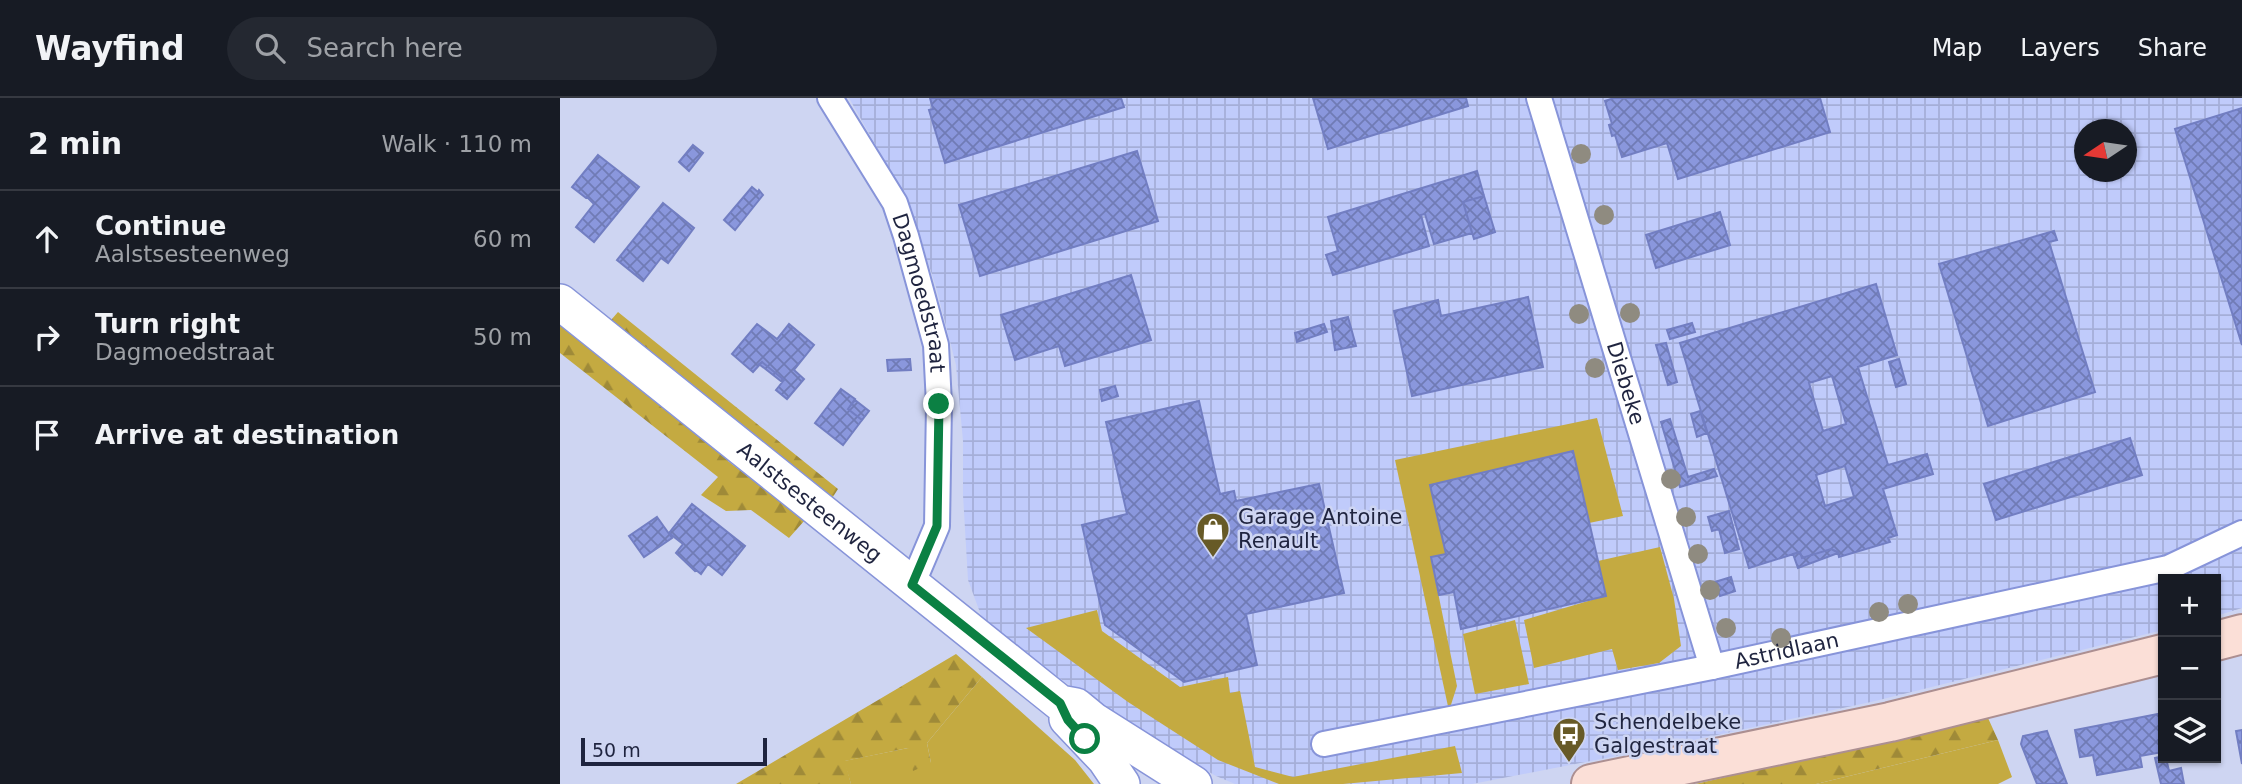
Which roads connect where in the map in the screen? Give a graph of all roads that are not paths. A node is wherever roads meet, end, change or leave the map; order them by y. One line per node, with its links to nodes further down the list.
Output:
1 (830, 98): 5 (street, Dagmoedstraat)
2 (1539, 98): 9 (street, Diebeke)
3 (560, 302): 5 (main road, Aalstsesteenweg)
4 (2242, 533): 9 (street, Astridlaan)
5 (912, 585): 10 (main road, Aalstsesteenweg)
6 (2242, 634): 7 (main road)
7 (2221, 640)
8 (2158, 655): 14 (main road)
9 (1712, 667): 11 (street, Astridlaan)
10 (1060, 703): 12 (main road, Aalstsesteenweg); 13 (main road, Aalstsesteenweg)
11 (1324, 744)
12 (1122, 784)
13 (1194, 784)
14 (1591, 784)

